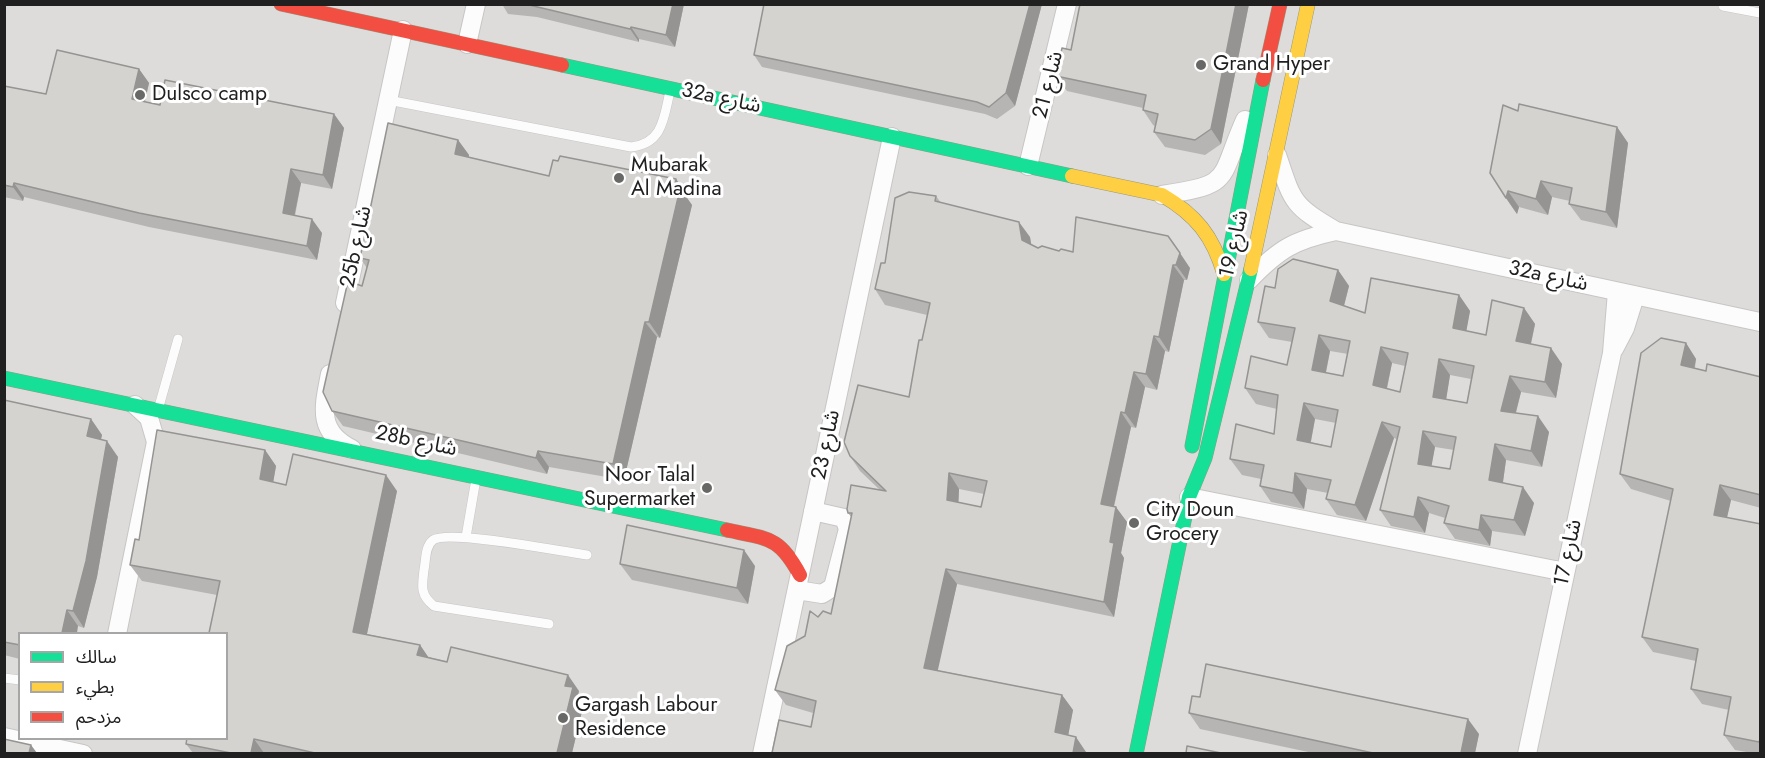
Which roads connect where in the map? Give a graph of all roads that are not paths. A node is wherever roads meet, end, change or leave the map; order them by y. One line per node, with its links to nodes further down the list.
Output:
1 (281, 4): 6 (street, 32a شارع)
2 (476, 4): 10 (street)
3 (1067, 4): 16 (street, شارع 21)
4 (1280, 4): 13 (street, شارع 19)
5 (1308, 4): 15 (street, شارع 19)
6 (299, 6): 9 (street, 32a شارع)
7 (1723, 6): 8 (lane)
8 (1761, 13)
9 (403, 30): 10 (street, 32a شارع); 12 (street, 25b شارع)
10 (467, 44): 11 (street, 32a شارع)
11 (670, 88): 12 (lane); 14 (street, 32a شارع)
12 (388, 100): 23 (street, 25b شارع)
13 (1258, 102): 17 (street, 32a شارع); 19 (street, شارع 19)
14 (892, 136): 16 (street, 32a شارع); 34 (street, شارع 23)
15 (1276, 153): 18 (street, 32a شارع); 20 (street, شارع 19)
16 (1028, 166): 17 (street, 32a شارع)
17 (1162, 195): 19 (street, 32a شارع)
18 (1336, 231): 20 (street, 32a شارع); 21 (street, 32a شارع)
19 (1224, 274): 33 (street, شارع 19)
20 (1248, 282): 33 (street, شارع 19)
21 (1617, 292): 22 (street, 32a شارع); 27 (street, شارع 17)
22 (1635, 296): 24 (street, 32a شارع); 27 (street, شارع 17)
23 (342, 317)
24 (1761, 322)
25 (178, 339): 30 (lane)
26 (335, 351): 31 (street)
27 (1612, 353): 37 (street, شارع 17)
28 (4, 378): 29 (street, 28b شارع)
29 (135, 405): 30 (street, 28b شارع); 40 (street)
30 (158, 410): 31 (street, 28b شارع)
31 (356, 451): 32 (street, 28b شارع)
32 (476, 476): 35 (lane); 38 (street, 28b شارع)
33 (1190, 494): 37 (street); 46 (street, شارع 19)
34 (813, 511): 38 (street, شارع 23); 38 (street)
35 (466, 537): 36 (lane); 39 (lane)
36 (587, 555)
37 (1565, 572): 47 (street, شارع 17)
38 (799, 583): 45 (street, شارع 23)
39 (549, 624)
40 (117, 632)
41 (77, 740): 43 (street)
42 (7, 743): 43 (street)
43 (56, 750): 44 (street)
44 (83, 753)
45 (762, 753)
46 (1136, 753)
47 (1527, 753)

